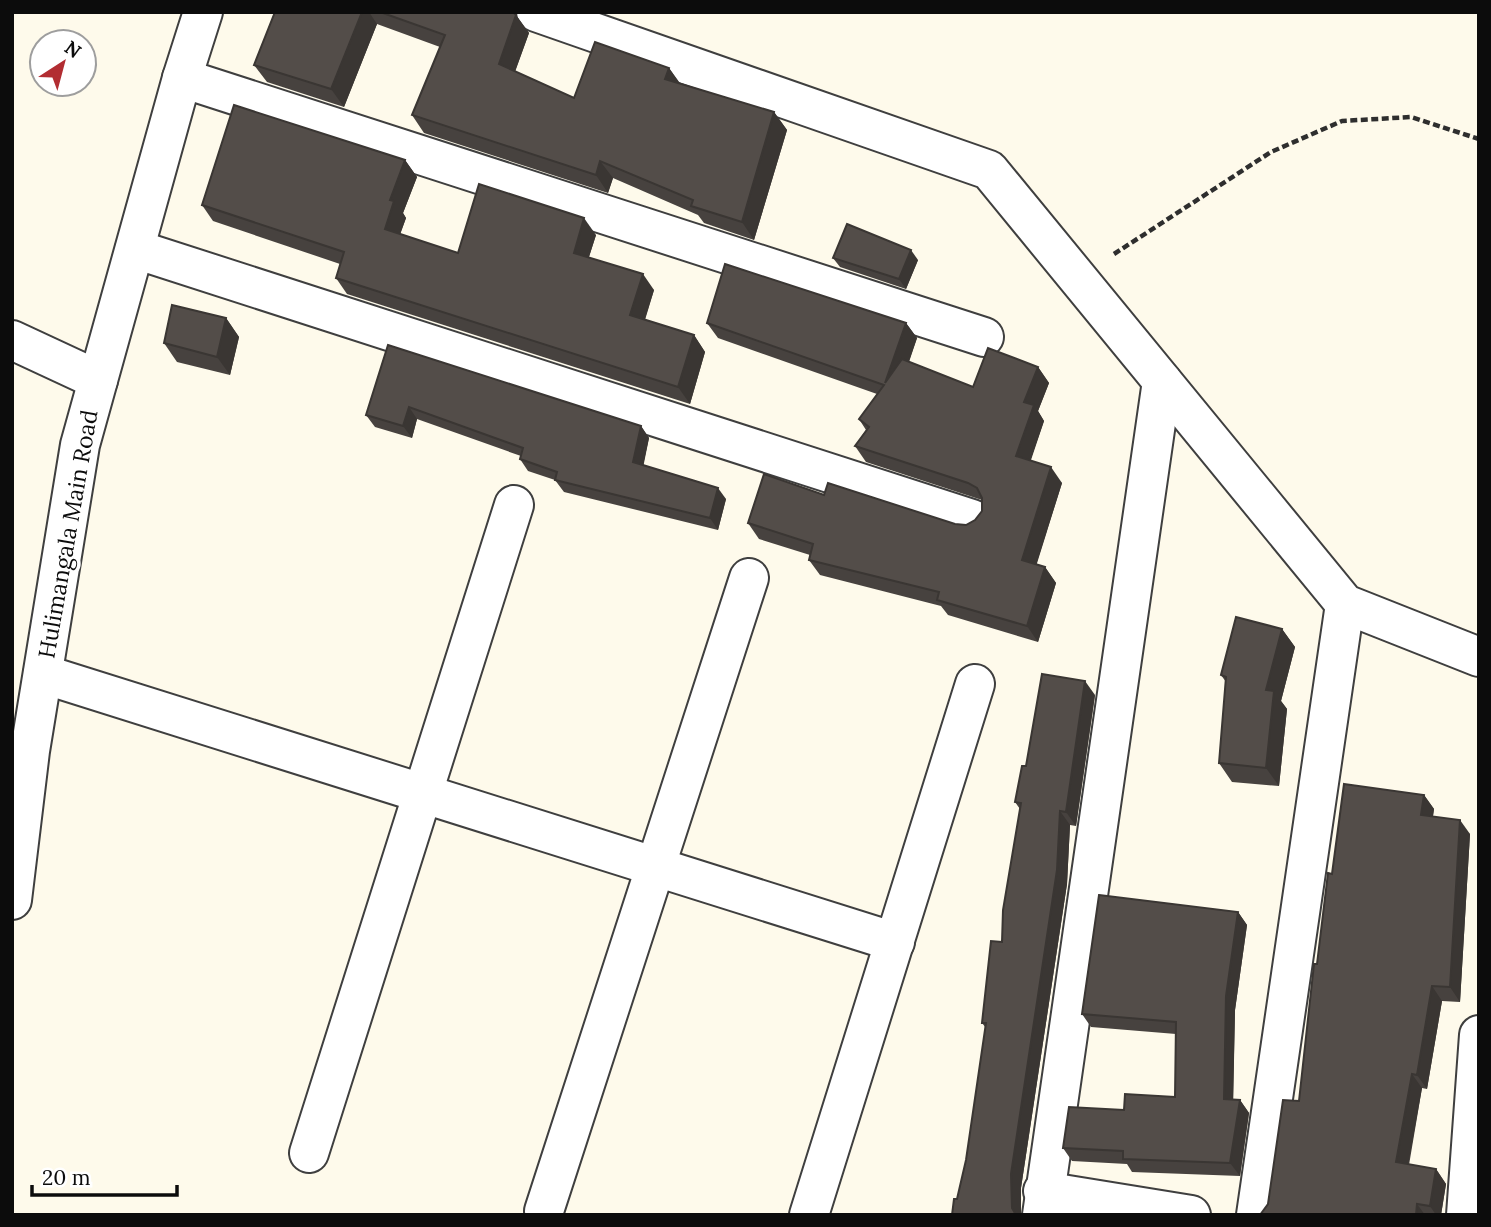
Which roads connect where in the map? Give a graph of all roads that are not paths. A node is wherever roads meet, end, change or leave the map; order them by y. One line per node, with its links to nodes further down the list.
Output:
1 (203, 12): 3 (street, Hulimangala Main Road)
2 (536, 12): 8 (street)
3 (182, 78): 4 (street, Hulimangala Main Road); 5 (street)
4 (135, 249): 7 (street, Hulimangala Main Road); 10 (street)
5 (984, 337)
6 (12, 340): 7 (street)
7 (98, 380): 14 (street, Hulimangala Main Road)
8 (1162, 381): 12 (street); 23 (street)
9 (514, 505): 17 (street)
10 (972, 519)
11 (749, 578): 18 (street)
12 (1345, 604): 13 (street); 27 (street)
13 (1479, 657)
14 (43, 674): 16 (street, Hulimangala Main Road); 17 (street)
15 (975, 684): 20 (street)
16 (21, 745): 19 (street, Hulimangala Main Road)
17 (421, 793): 18 (street); 22 (street)
18 (655, 866): 20 (street); 24 (street)
19 (12, 900)
20 (895, 942): 25 (street)
21 (1479, 1035): 28 (street)
22 (309, 1153)
23 (1043, 1203): 26 (street)
24 (544, 1211)
25 (809, 1215)
26 (1191, 1215)
27 (1256, 1215)
28 (1466, 1215)

